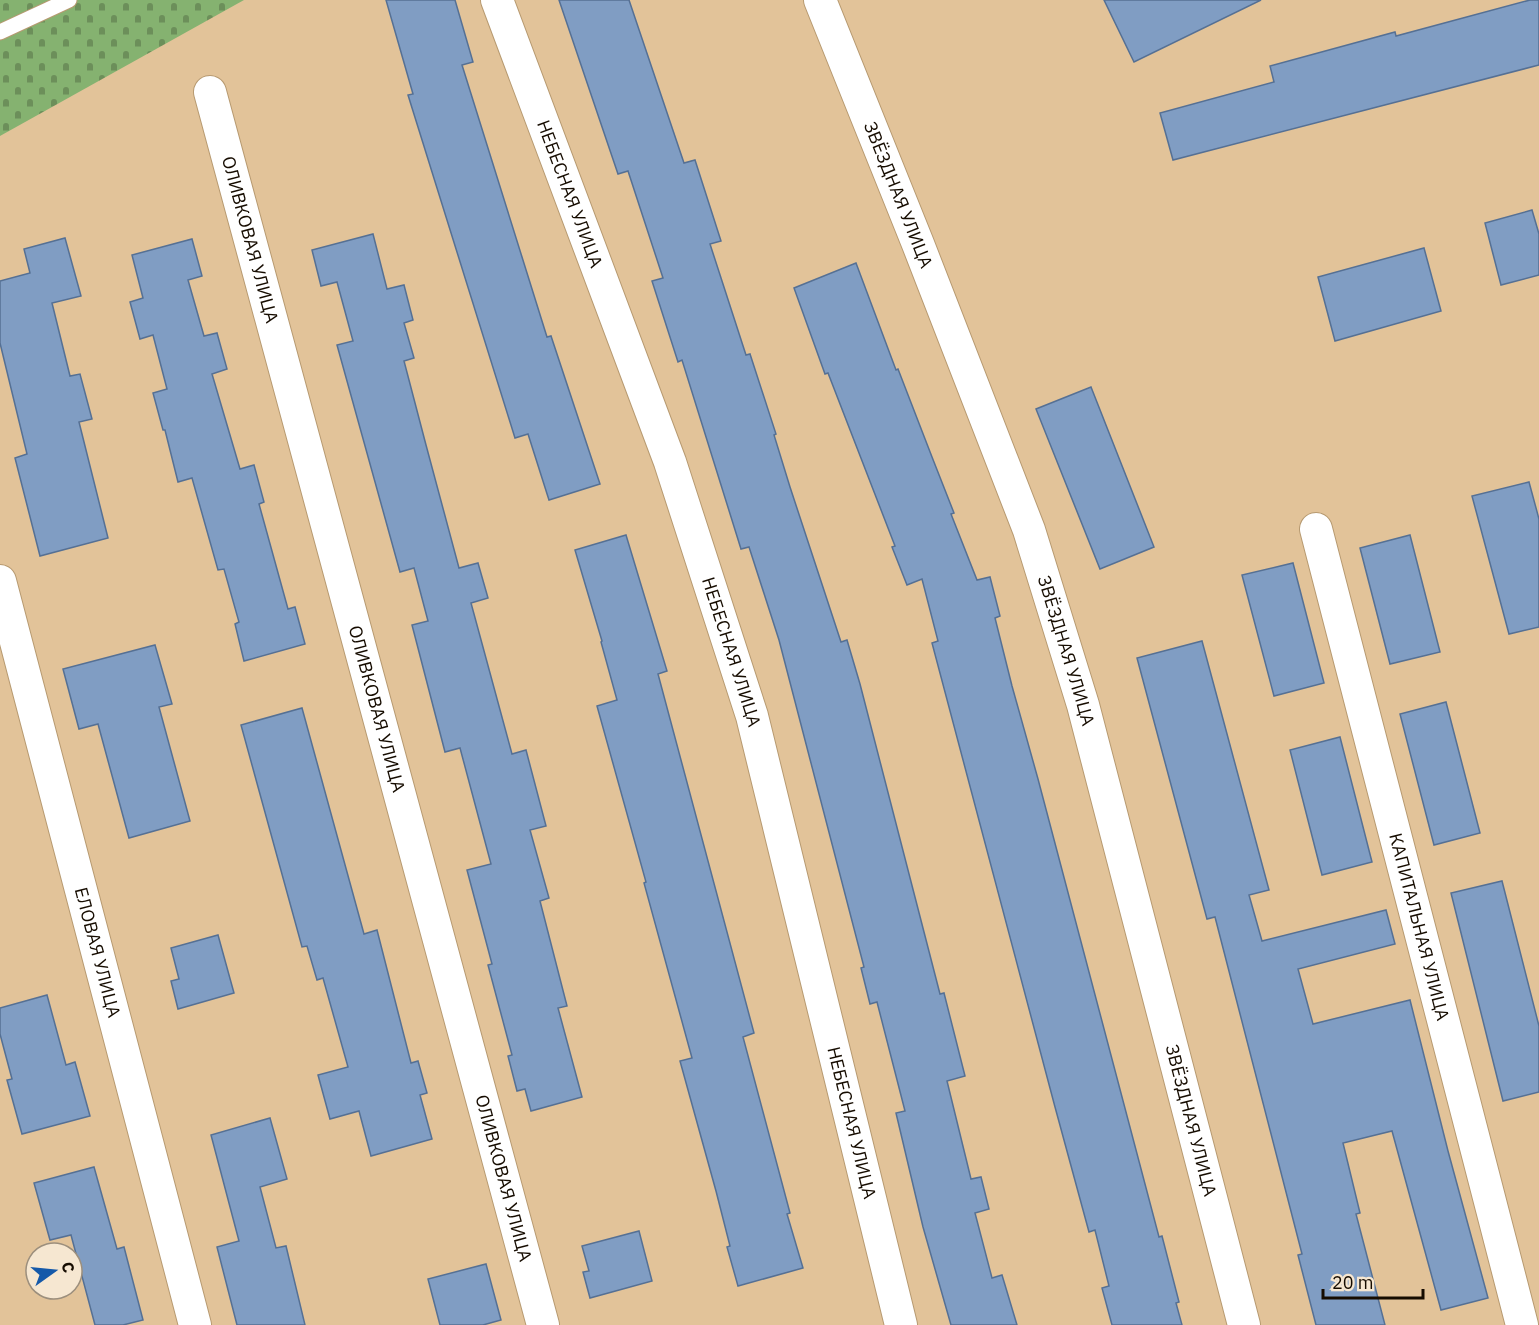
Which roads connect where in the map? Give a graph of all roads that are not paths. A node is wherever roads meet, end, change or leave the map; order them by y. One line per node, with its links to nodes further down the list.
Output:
1 (69, 0): 4 (lane)
2 (497, 0): 10 (street, НЕБЕСНАЯ УЛИЦА)
3 (820, 0): 11 (street, ЗВЁЗДНАЯ УЛИЦА)
4 (0, 32)
5 (210, 92): 9 (street, ОЛИВКОВАЯ УЛИЦА)
6 (1316, 529): 12 (street, КАПИТАЛЬНАЯ УЛИЦА)
7 (0, 581): 8 (street, ЕЛОВАЯ УЛИЦА)
8 (195, 1325)
9 (543, 1325)
10 (901, 1325)
11 (1244, 1325)
12 (1522, 1325)

